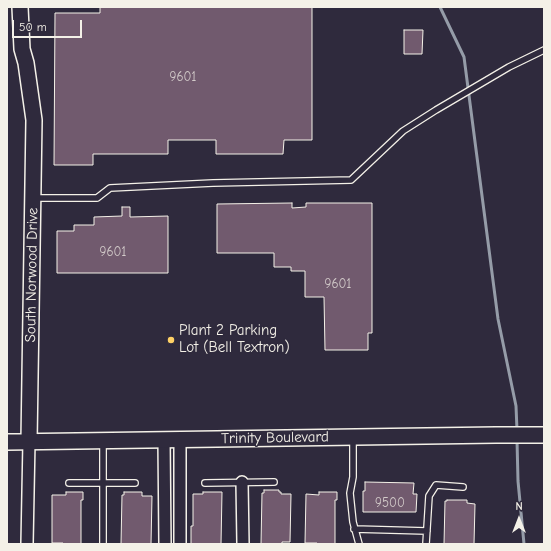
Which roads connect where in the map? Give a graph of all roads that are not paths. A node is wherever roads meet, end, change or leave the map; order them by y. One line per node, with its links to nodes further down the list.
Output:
1 (20, 7): 3 (main road, South Norwood Drive)
2 (544, 50): 3 (lane)
3 (33, 198): 10 (main road, South Norwood Drive)
4 (544, 435): 5 (main road, Trinity Boulevard)
5 (353, 437): 6 (main road, Trinity Boulevard); 18 (lane)
6 (180, 439): 8 (main road, Trinity Boulevard); 23 (street)
7 (104, 440): 8 (main road, Trinity Boulevard); 10 (main road, Trinity Boulevard); 16 (lane)
8 (164, 440): 22 (street)
9 (7, 442): 10 (main road, Trinity Boulevard)
10 (29, 442): 20 (street, South Norwood Drive)
11 (242, 482): 12 (lane); 15 (lane); 24 (street)
12 (274, 482)
13 (69, 483): 16 (lane)
14 (135, 483): 16 (lane)
15 (205, 483)
16 (103, 484): 21 (lane)
17 (463, 487): 19 (lane)
18 (354, 529): 19 (lane); 25 (lane)
19 (427, 530): 26 (lane)
20 (27, 544)
21 (103, 544)
22 (165, 544)
23 (180, 544)
24 (243, 544)
25 (359, 544)
26 (426, 544)

